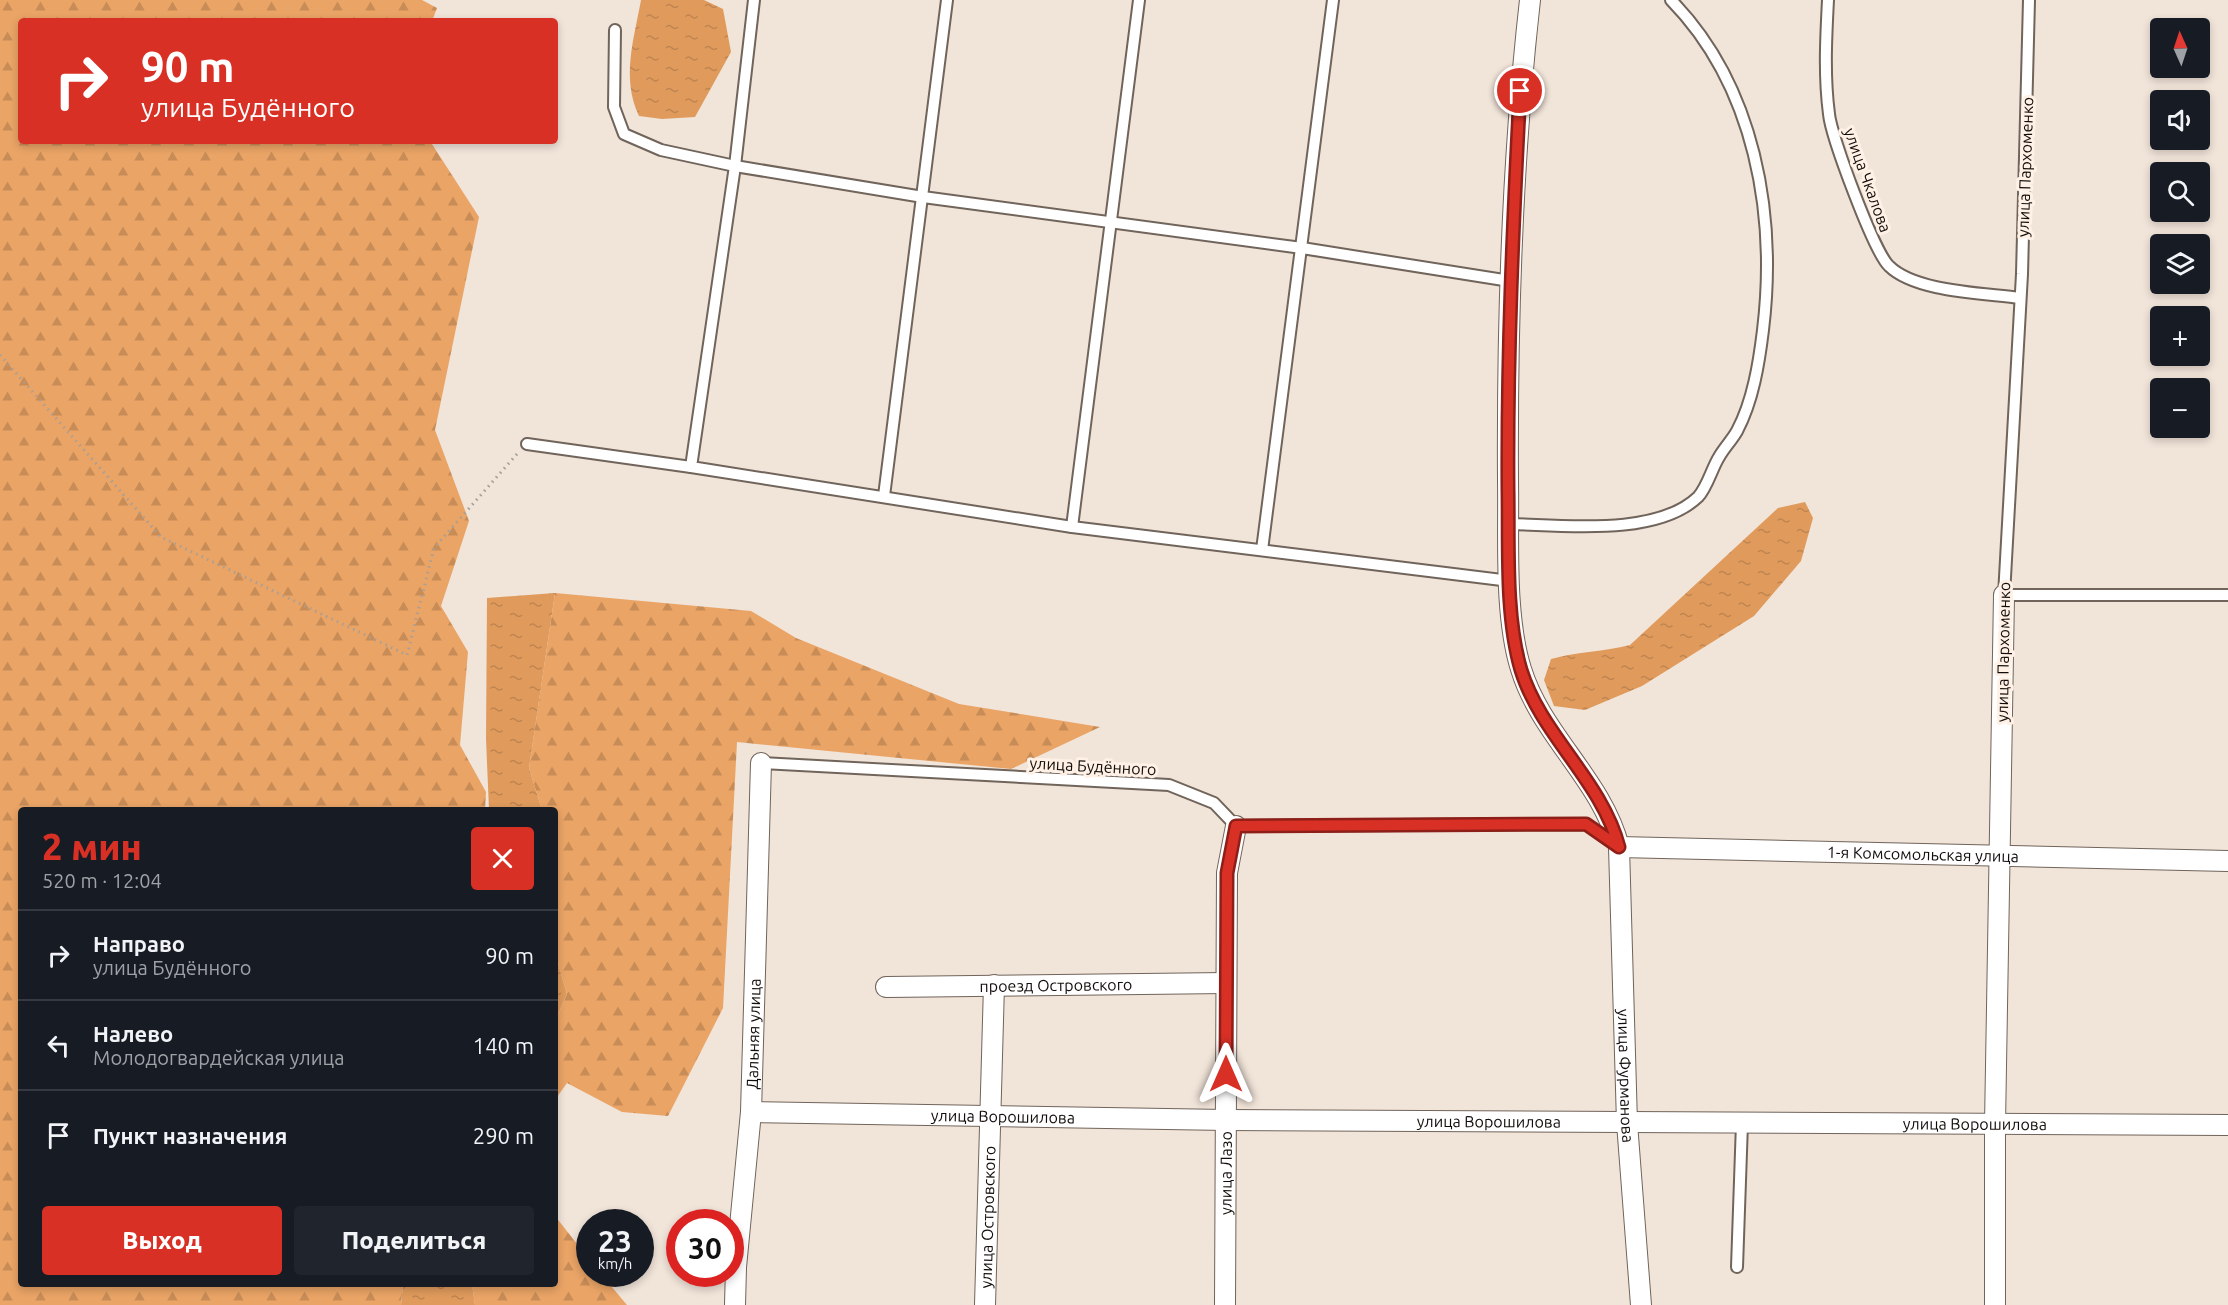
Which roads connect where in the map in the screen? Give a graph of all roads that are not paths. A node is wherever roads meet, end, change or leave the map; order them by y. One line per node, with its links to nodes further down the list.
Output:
1 (754, 0): 10 (lane)
2 (947, 0): 11 (lane)
3 (1139, 0): 12 (lane)
4 (1333, 0): 13 (lane)
5 (1530, 0): 14 (street, улица Фурманова)
6 (1671, 0): 19 (lane)
7 (1828, 0): 15 (lane, улица Чкалова)
8 (2029, 0): 15 (lane, улица Пархоменко)
9 (615, 30): 10 (lane)
10 (735, 166): 11 (lane); 17 (lane)
11 (923, 197): 12 (lane); 18 (lane)
12 (1110, 222): 13 (lane); 20 (lane)
13 (1302, 248): 14 (lane); 21 (lane)
14 (1510, 281): 19 (street, улица Фурманова)
15 (2020, 298): 23 (lane, улица Пархоменко)
16 (527, 444): 17 (lane)
17 (691, 467): 18 (lane)
18 (884, 496): 20 (lane)
19 (1509, 524): 22 (street, улица Фурманова)
20 (1072, 527): 21 (lane)
21 (1262, 550): 22 (lane)
22 (1510, 581): 27 (street, улица Фурманова)
23 (2004, 595): 24 (lane); 28 (street, улица Пархоменко)
24 (2228, 595)
25 (761, 763): 26 (lane, улица Будённого); 33 (street, Дальняя улица)
26 (1236, 826): 27 (lane); 30 (street, улица Лазо)
27 (1619, 847): 28 (street, 1-я Комсомольская улица); 36 (street, улица Фурманова)
28 (1999, 858): 29 (street, 1-я Комсомольская улица); 38 (street, улица Пархоменко)
29 (2228, 861)
30 (1226, 983): 31 (street, проезд Островского); 35 (street, улица Лазо)
31 (994, 985): 32 (street, проезд Островского); 34 (street, улица Островского)
32 (886, 987)
33 (751, 1112): 34 (street, улица Ворошилова); 41 (street, Дальняя улица)
34 (988, 1117): 35 (street, улица Ворошилова); 42 (street, улица Островского)
35 (1226, 1120): 36 (street, улица Ворошилова); 43 (street, улица Лазо)
36 (1627, 1123): 37 (street, улица Ворошилова); 44 (street, улица Фурманова)
37 (1742, 1124): 38 (street, улица Ворошилова); 40 (lane)
38 (1995, 1125): 39 (street, улица Ворошилова); 45 (street, улица Пархоменко)
39 (2228, 1125)
40 (1737, 1267)
41 (735, 1305)
42 (985, 1305)
43 (1226, 1305)
44 (1641, 1305)
45 (1995, 1305)

